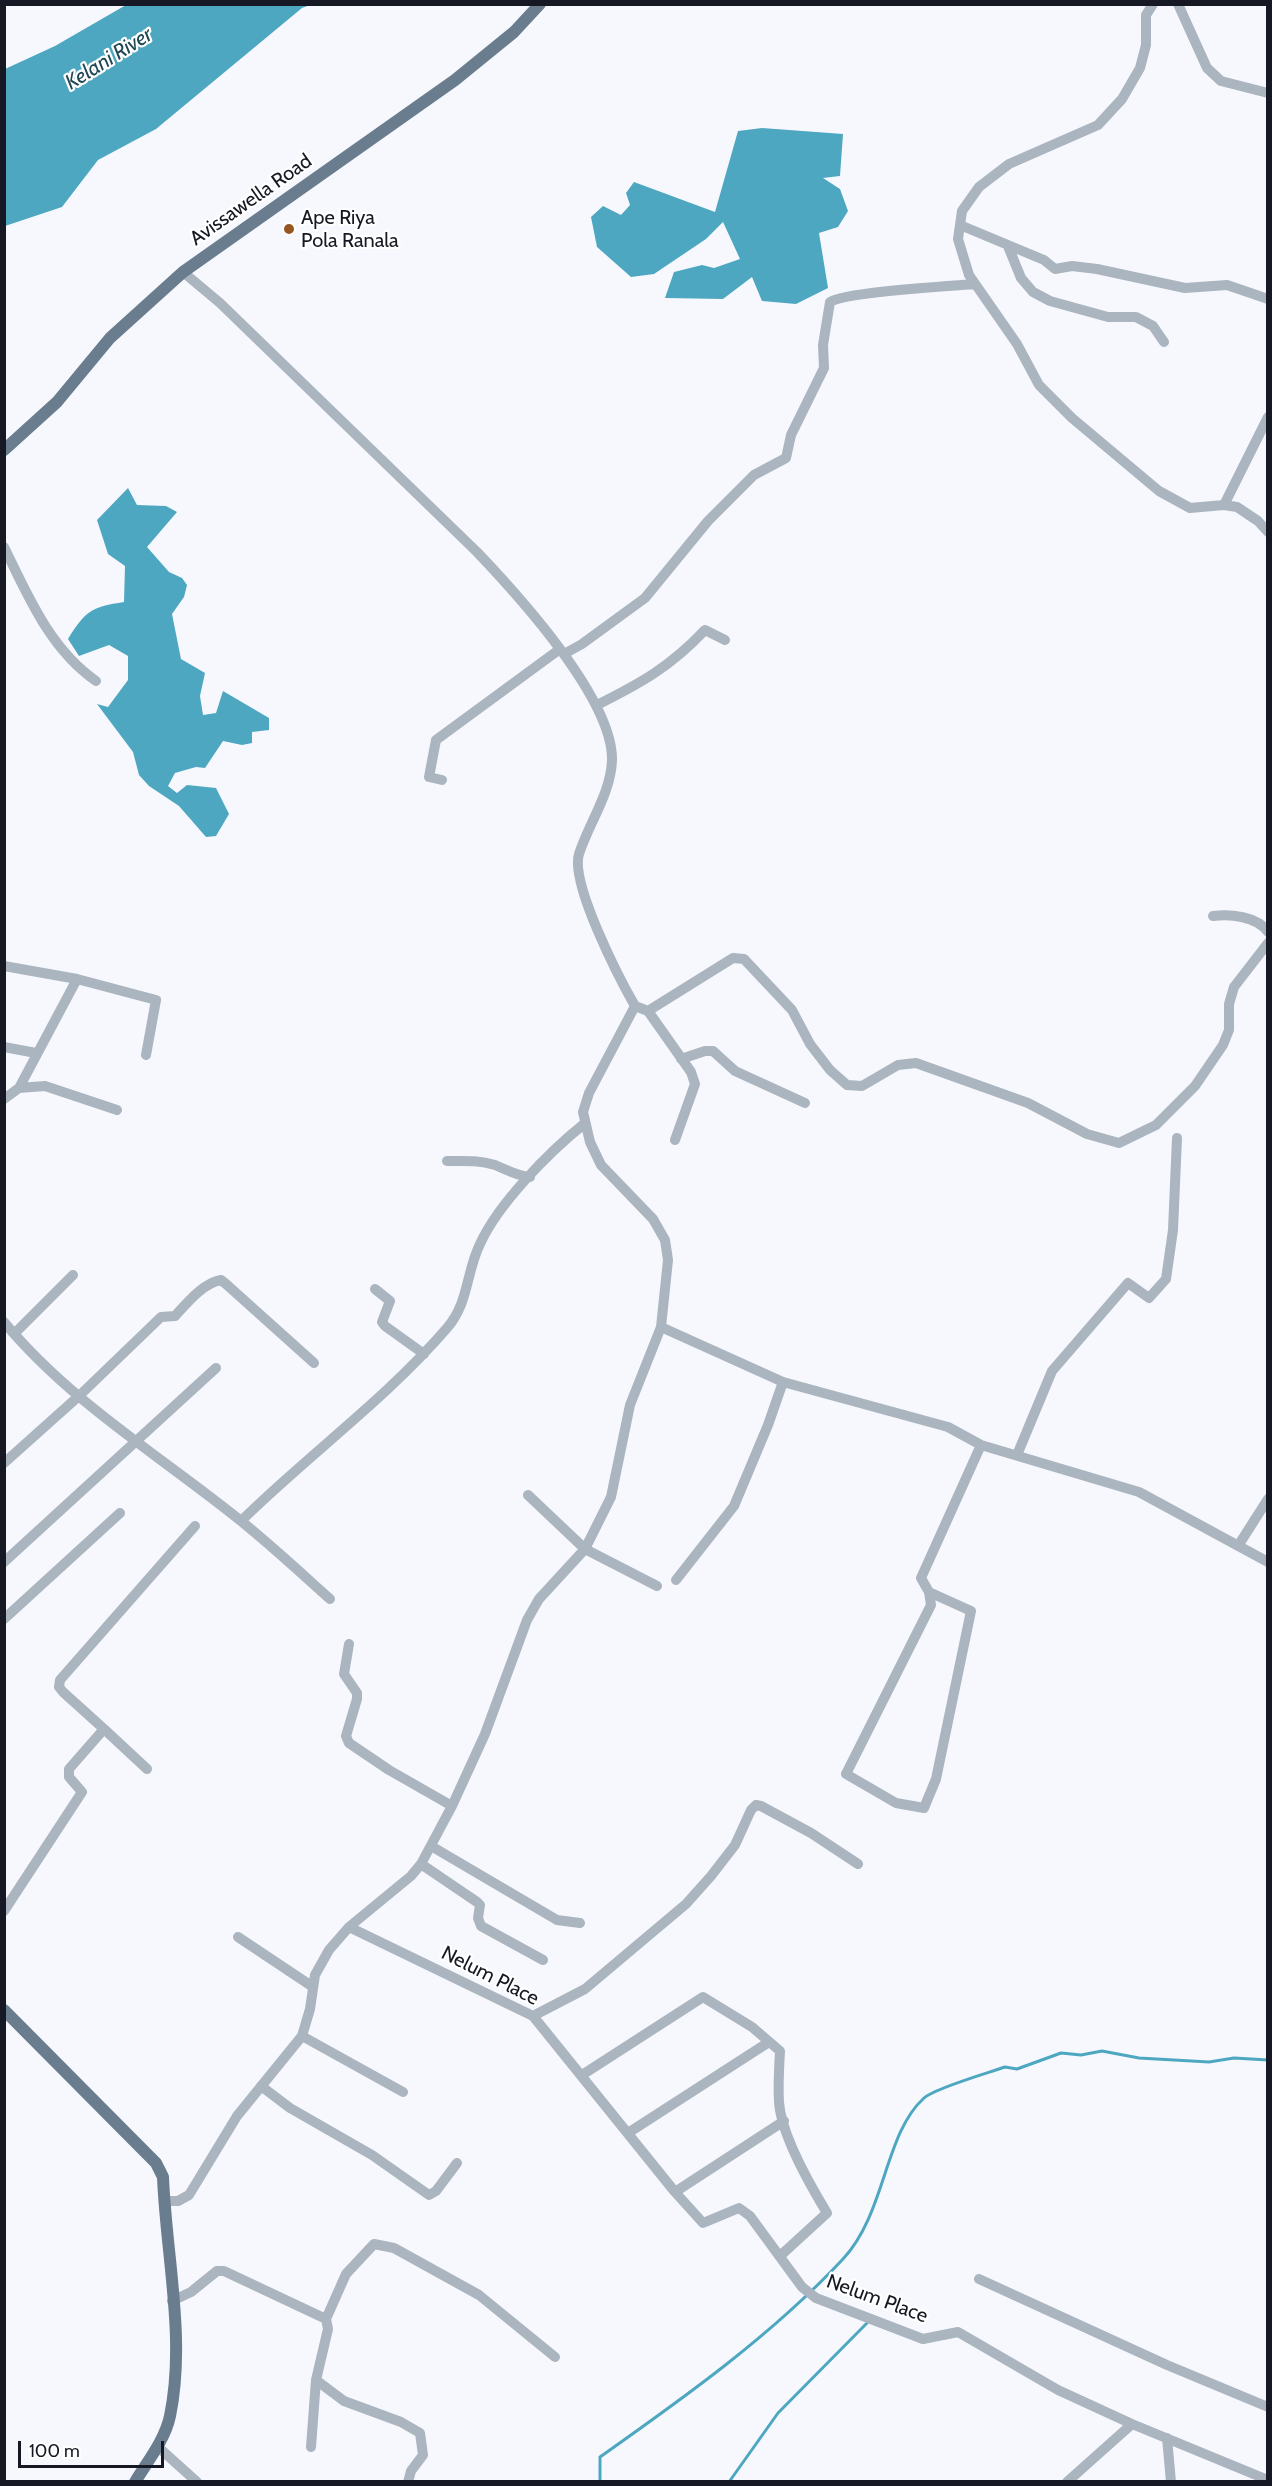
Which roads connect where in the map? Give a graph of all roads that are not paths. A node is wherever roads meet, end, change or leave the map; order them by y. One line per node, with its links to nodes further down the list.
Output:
1 (540, 4): 7 (main road, Avissawella Road)
2 (1153, 4): 5 (street)
3 (1178, 4): 4 (street)
4 (1268, 93)
5 (960, 225): 6 (street); 8 (street)
6 (1008, 246): 9 (street); 10 (street)
7 (183, 272): 12 (main road, Avissawella Road); 17 (street)
8 (975, 284): 13 (street); 17 (street)
9 (1268, 299)
10 (1164, 342)
11 (1268, 417): 13 (street)
12 (4, 450)
13 (1224, 505): 14 (street)
14 (1268, 532)
15 (4, 547): 18 (street)
16 (725, 640): 19 (street)
17 (562, 651): 19 (street); 20 (street)
18 (96, 681)
19 (597, 705): 26 (street)
20 (442, 780)
21 (1213, 916): 22 (street)
22 (1268, 932)
23 (1268, 943): 27 (street)
24 (4, 966): 25 (street)
25 (76, 979): 29 (street); 30 (street)
26 (635, 1006): 27 (street); 36 (street)
27 (648, 1011): 31 (street)
28 (4, 1047): 29 (street)
29 (36, 1053): 32 (street)
30 (146, 1055)
31 (681, 1059): 34 (street); 38 (street)
32 (19, 1088): 33 (street); 35 (street)
33 (4, 1099)
34 (805, 1103)
35 (117, 1110)
36 (584, 1124): 40 (street); 44 (street)
37 (1177, 1138): 53 (street)
38 (675, 1140)
39 (447, 1161): 40 (street)
40 (530, 1177): 46 (street)
41 (73, 1275): 45 (street)
42 (375, 1289): 46 (street)
43 (4, 1322): 45 (street)
44 (661, 1327): 49 (street); 61 (street)
45 (14, 1335): 50 (street)
46 (424, 1354): 58 (street)
47 (314, 1363): 50 (street)
48 (216, 1368): 51 (street)
49 (783, 1382): 52 (street); 64 (street)
50 (80, 1395): 51 (street); 54 (street)
51 (136, 1442): 58 (street); 62 (street)
52 (981, 1445): 53 (street); 66 (street)
53 (1017, 1455): 60 (street)
54 (4, 1463)
55 (528, 1495): 61 (street)
56 (1268, 1499): 60 (street)
57 (120, 1513): 68 (street)
58 (241, 1521): 67 (street)
59 (195, 1526): 70 (street)
60 (1238, 1546): 63 (street)
61 (585, 1549): 65 (street); 72 (street)
62 (4, 1562)
63 (1268, 1562)
64 (676, 1580)
65 (657, 1586)
66 (929, 1592): 66 (street)
67 (330, 1599)
68 (4, 1619)
69 (349, 1644): 72 (street)
70 (104, 1729): 71 (street); 76 (street)
71 (147, 1769)
72 (452, 1806): 73 (street)
73 (431, 1846): 74 (street); 77 (street)
74 (421, 1864): 78 (street); 80 (street)
75 (858, 1864): 83 (street)
76 (4, 1911)
77 (580, 1923)
78 (349, 1927): 81 (street); 83 (street, Nelum Place)
79 (238, 1937): 81 (street)
80 (543, 1960)
81 (313, 1987): 84 (street)
82 (6, 2014): 93 (main road)
83 (533, 2016): 86 (street, Nelum Place)
84 (302, 2036): 87 (street); 88 (street)
85 (769, 2042): 86 (street); 89 (street); 90 (street)
86 (582, 2075): 90 (street, Nelum Place)
87 (261, 2086): 91 (street); 93 (street)
88 (403, 2092)
89 (783, 2121): 92 (street); 94 (street)
90 (628, 2133): 92 (street, Nelum Place)
91 (457, 2163)
92 (675, 2192): 94 (street, Nelum Place)
93 (164, 2201): 96 (main road)
94 (780, 2256): 101 (street, Nelum Place)
95 (980, 2279): 100 (street)
96 (172, 2301): 97 (street); 103 (main road)
97 (326, 2319): 98 (street); 99 (street)
98 (555, 2357)
99 (316, 2380): 104 (street); 108 (street)
100 (1268, 2407)
101 (1132, 2424): 102 (street, Nelum Place); 109 (street)
102 (1167, 2439): 105 (street, Nelum Place); 110 (street)
103 (157, 2446): 106 (main road); 107 (street)
104 (311, 2447)
105 (1268, 2480)
106 (135, 2481)
107 (197, 2481)
108 (408, 2481)
109 (1066, 2481)
110 (1171, 2481)

